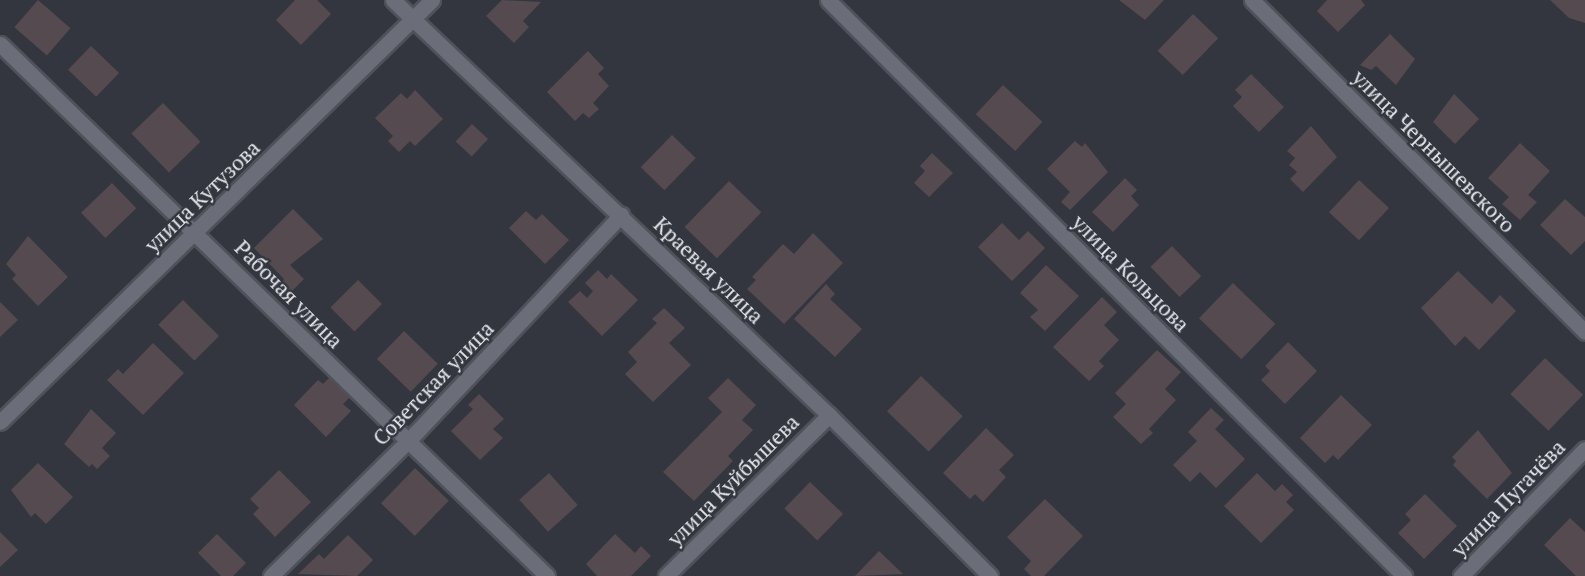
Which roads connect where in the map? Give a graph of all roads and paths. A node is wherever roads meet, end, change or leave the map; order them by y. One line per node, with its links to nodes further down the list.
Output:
1 (393, 0): 5 (street, Краевая улица)
2 (432, 0): 5 (street, улица Кутузова)
3 (828, 0): 18 (street, улица Кольцова)
4 (1252, 0): 9 (street, улица Чернышевского)
5 (413, 19): 7 (street, Краевая улица); 8 (street, улица Кутузова)
6 (0, 44): 8 (street, Рабочая улица)
7 (621, 215): 10 (street, Краевая улица); 12 (street, Советская улица)
8 (196, 232): 11 (street, улица Кутузова); 12 (street, Рабочая улица)
9 (1585, 332)
10 (830, 415): 16 (street, улица Куйбышева); 17 (street, Краевая улица)
11 (0, 422)
12 (408, 441): 14 (street, Советская улица); 15 (street, Рабочая улица)
13 (1585, 449): 19 (street, улица Пугачёва)
14 (271, 576)
15 (547, 576)
16 (666, 576)
17 (990, 576)
18 (1404, 576)
19 (1461, 576)

